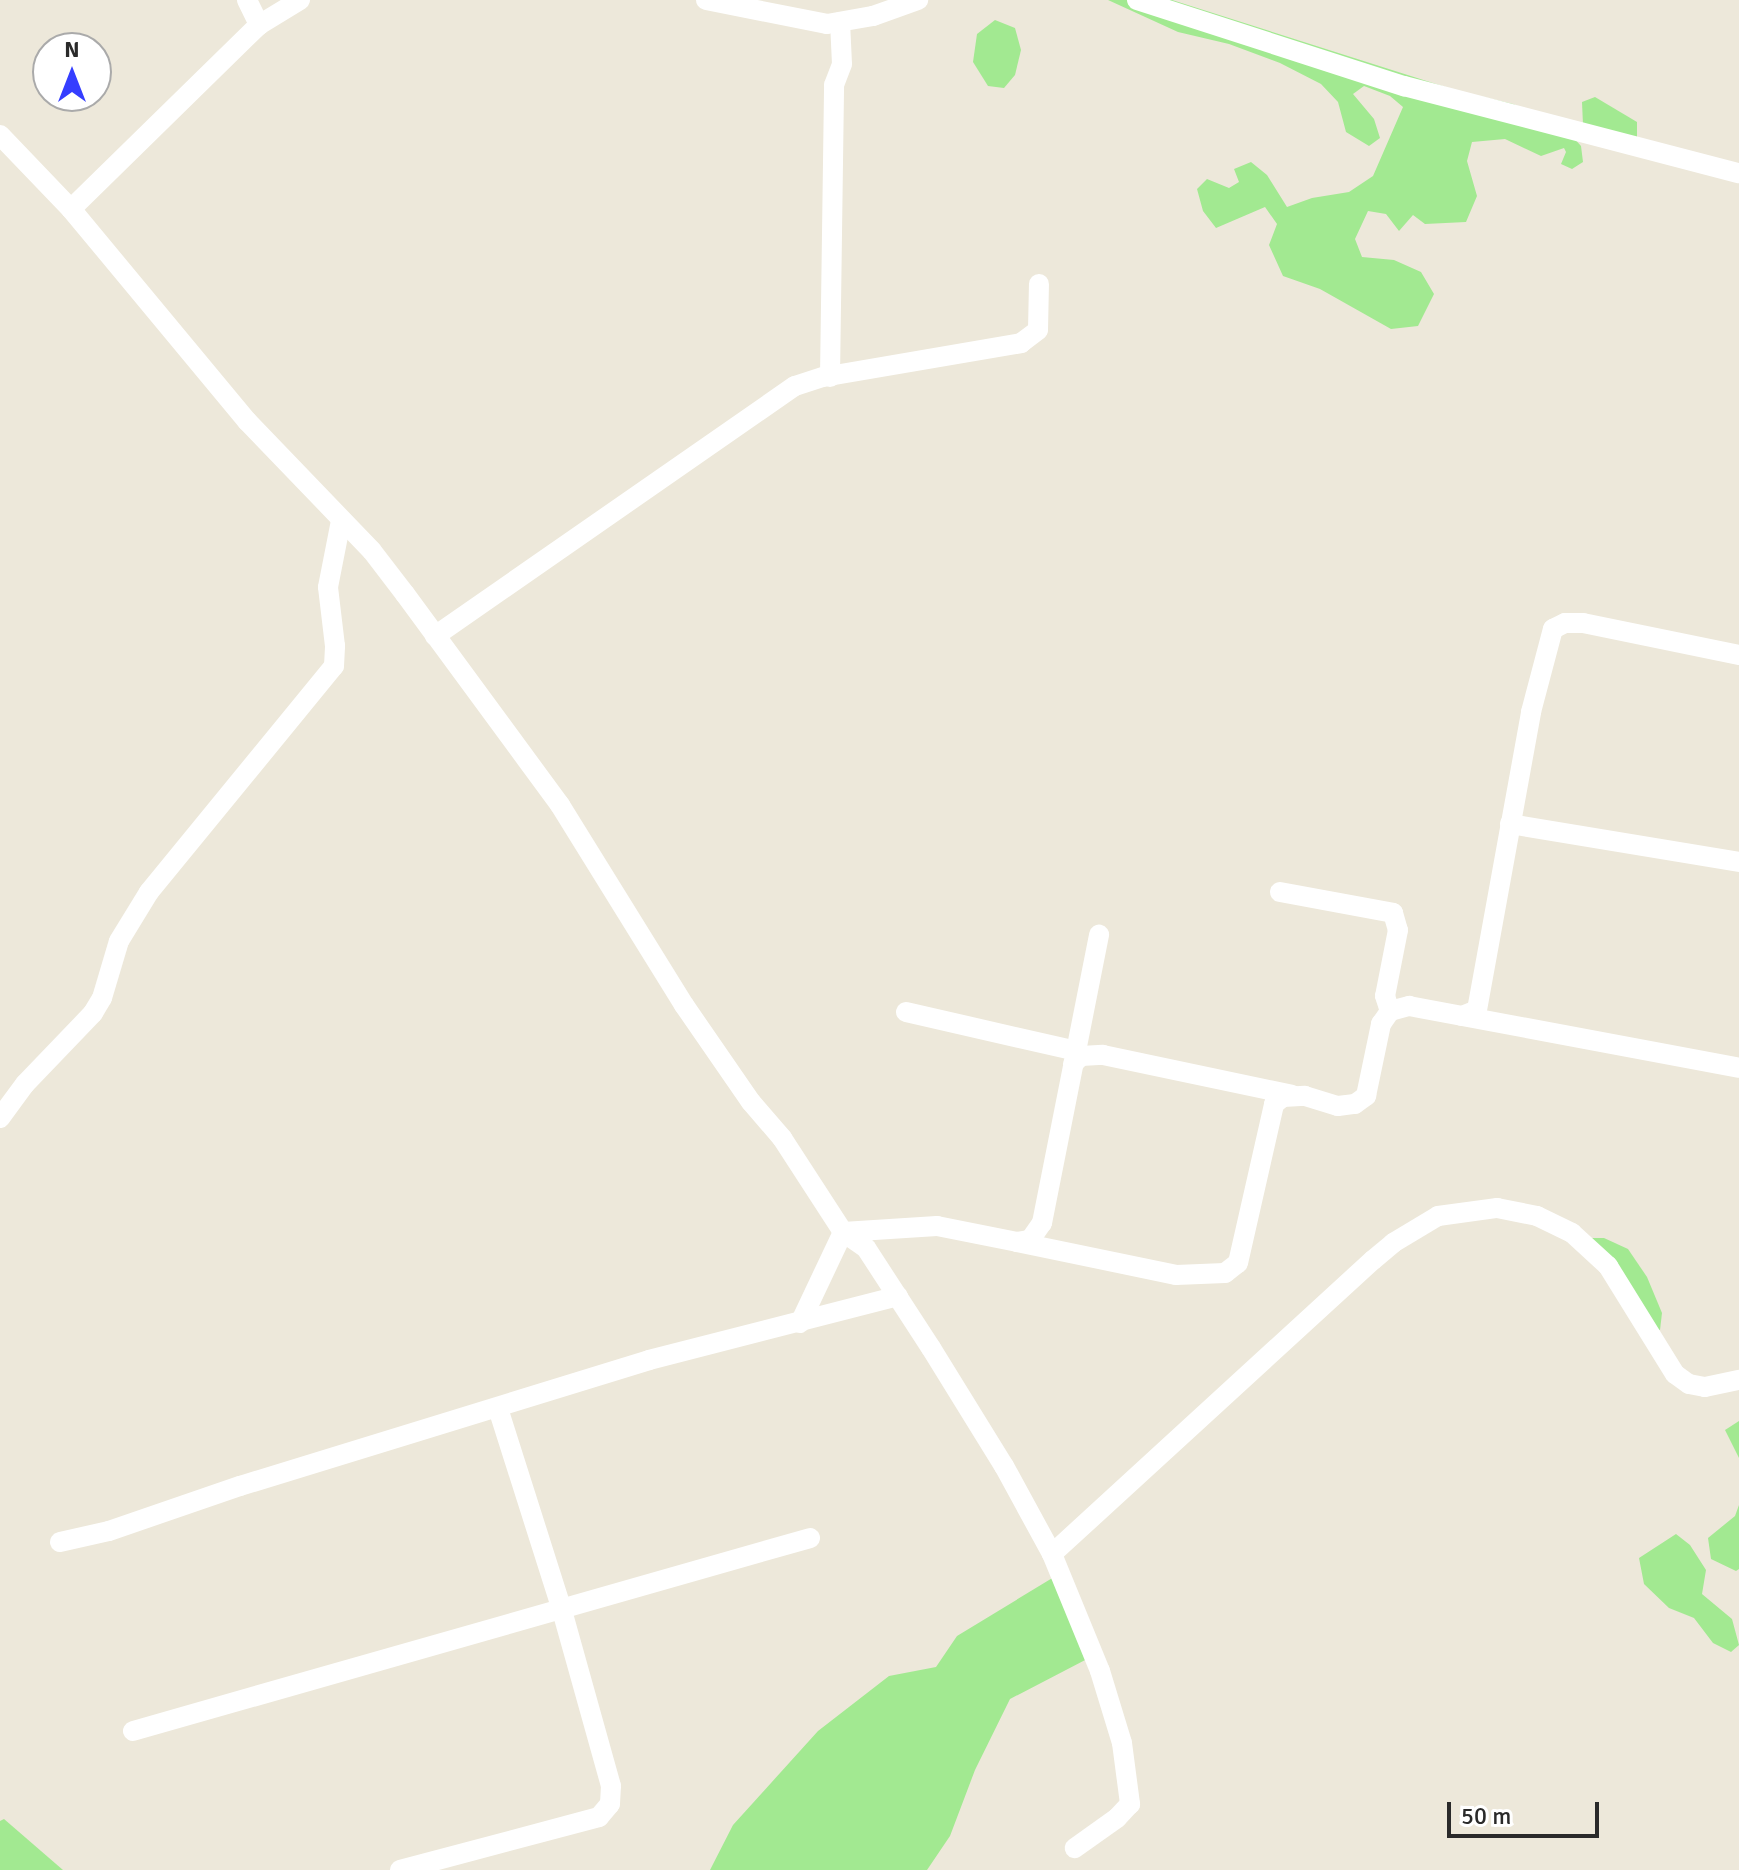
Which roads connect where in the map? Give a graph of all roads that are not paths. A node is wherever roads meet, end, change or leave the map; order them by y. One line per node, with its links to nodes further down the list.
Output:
1 (247, 0): 7 (street)
2 (300, 0): 7 (street)
3 (706, 0): 6 (street)
4 (918, 0): 6 (street)
5 (1137, 0): 9 (street)
6 (840, 22): 12 (street)
7 (259, 25): 10 (street)
8 (0, 135): 10 (street)
9 (1739, 173)
10 (71, 209): 13 (street)
11 (1039, 284): 12 (street)
12 (830, 377): 14 (street)
13 (341, 521): 14 (street); 26 (street)
14 (435, 636): 27 (street)
15 (1739, 655): 16 (street)
16 (1510, 824): 17 (street); 22 (street)
17 (1739, 862)
18 (1280, 892): 20 (street)
19 (1099, 935): 23 (street)
20 (1390, 1011): 22 (street); 25 (street)
21 (906, 1012): 23 (street)
22 (1462, 1016): 24 (street)
23 (1075, 1057): 25 (street); 28 (street)
24 (1739, 1068)
25 (1296, 1096): 28 (street)
26 (0, 1118)
27 (843, 1232): 28 (street); 29 (street); 30 (street)
28 (1017, 1242)
29 (898, 1296): 30 (street); 35 (street)
30 (800, 1323): 32 (street)
31 (1739, 1380): 35 (street)
32 (498, 1408): 34 (street); 36 (street)
33 (810, 1538): 36 (street)
34 (60, 1542)
35 (1052, 1554): 38 (street)
36 (562, 1610): 37 (street); 39 (street)
37 (133, 1731)
38 (1075, 1848)
39 (400, 1870)

